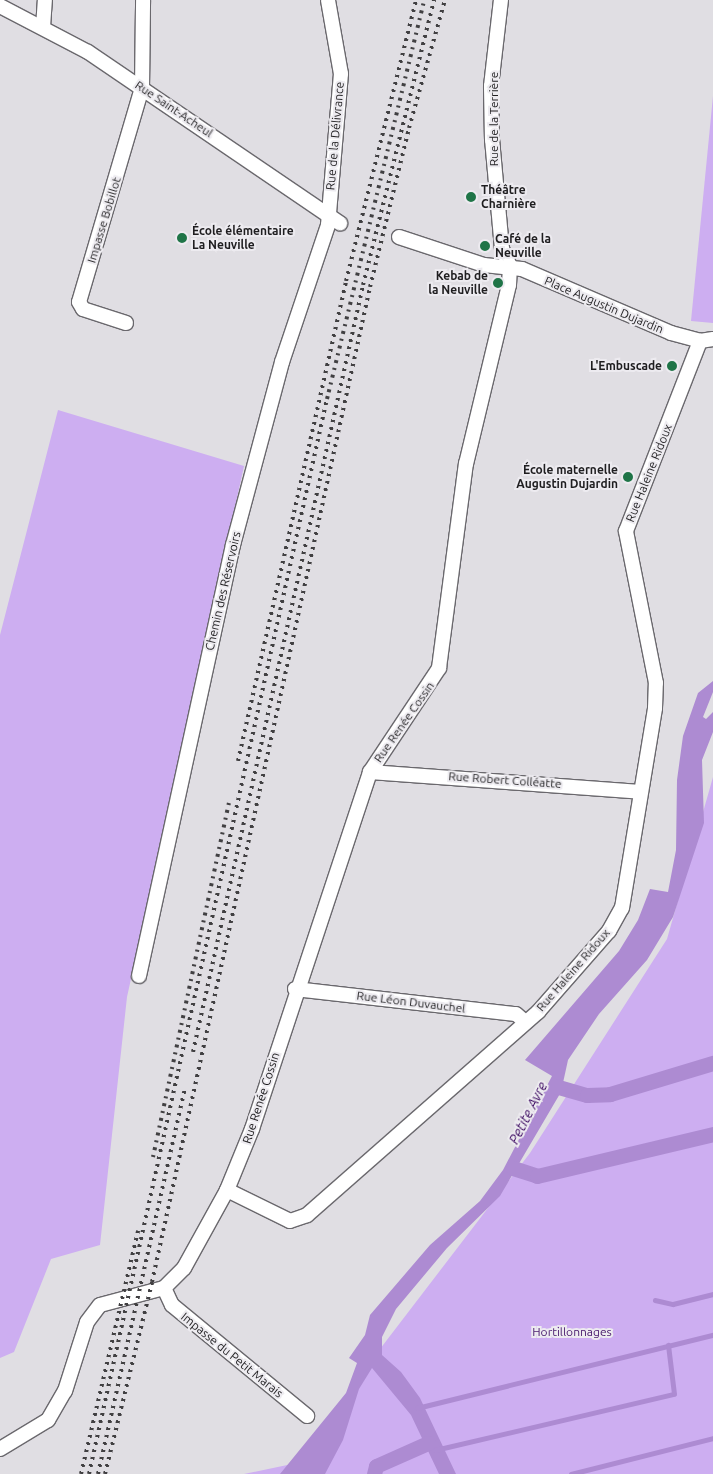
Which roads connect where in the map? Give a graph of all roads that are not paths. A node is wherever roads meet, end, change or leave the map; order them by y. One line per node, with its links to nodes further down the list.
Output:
1 (46, 0): 6 (street)
2 (143, 0): 7 (street, Impasse Bobillot)
3 (328, 0): 8 (street, Rue de la Délivrance)
4 (501, 0): 11 (street, Rue de la Terrière)
5 (0, 6): 6 (street, Rue Saint-Acheul)
6 (42, 26): 7 (street, Rue Saint-Acheul)
7 (142, 88): 8 (street, Rue Saint-Acheul); 12 (street, Impasse Bobillot)
8 (328, 213): 9 (street, Rue Saint-Acheul); 17 (street, Chemin des Réservoirs)
9 (340, 223)
10 (399, 237): 11 (street)
11 (510, 266): 13 (street, Place Augustin Dujardin); 15 (street, Rue Renée Cossin)
12 (126, 323)
13 (706, 340): 14 (street, Place Augustin Dujardin)
14 (692, 368): 16 (street, Rue Haleine Ridoux)
15 (370, 772): 16 (street, Rue Robert Colléatte); 18 (street, Rue Renée Cossin)
16 (640, 792): 19 (street, Rue Haleine Ridoux)
17 (139, 976)
18 (295, 989): 19 (street, Rue Léon Duvauchel); 20 (street, Rue Renée Cossin)
19 (524, 1021): 20 (street, Rue Haleine Ridoux)
20 (227, 1190): 21 (street)
21 (159, 1289): 22 (street, Impasse du Petit Marais); 23 (street)
22 (307, 1416)
23 (0, 1449)

